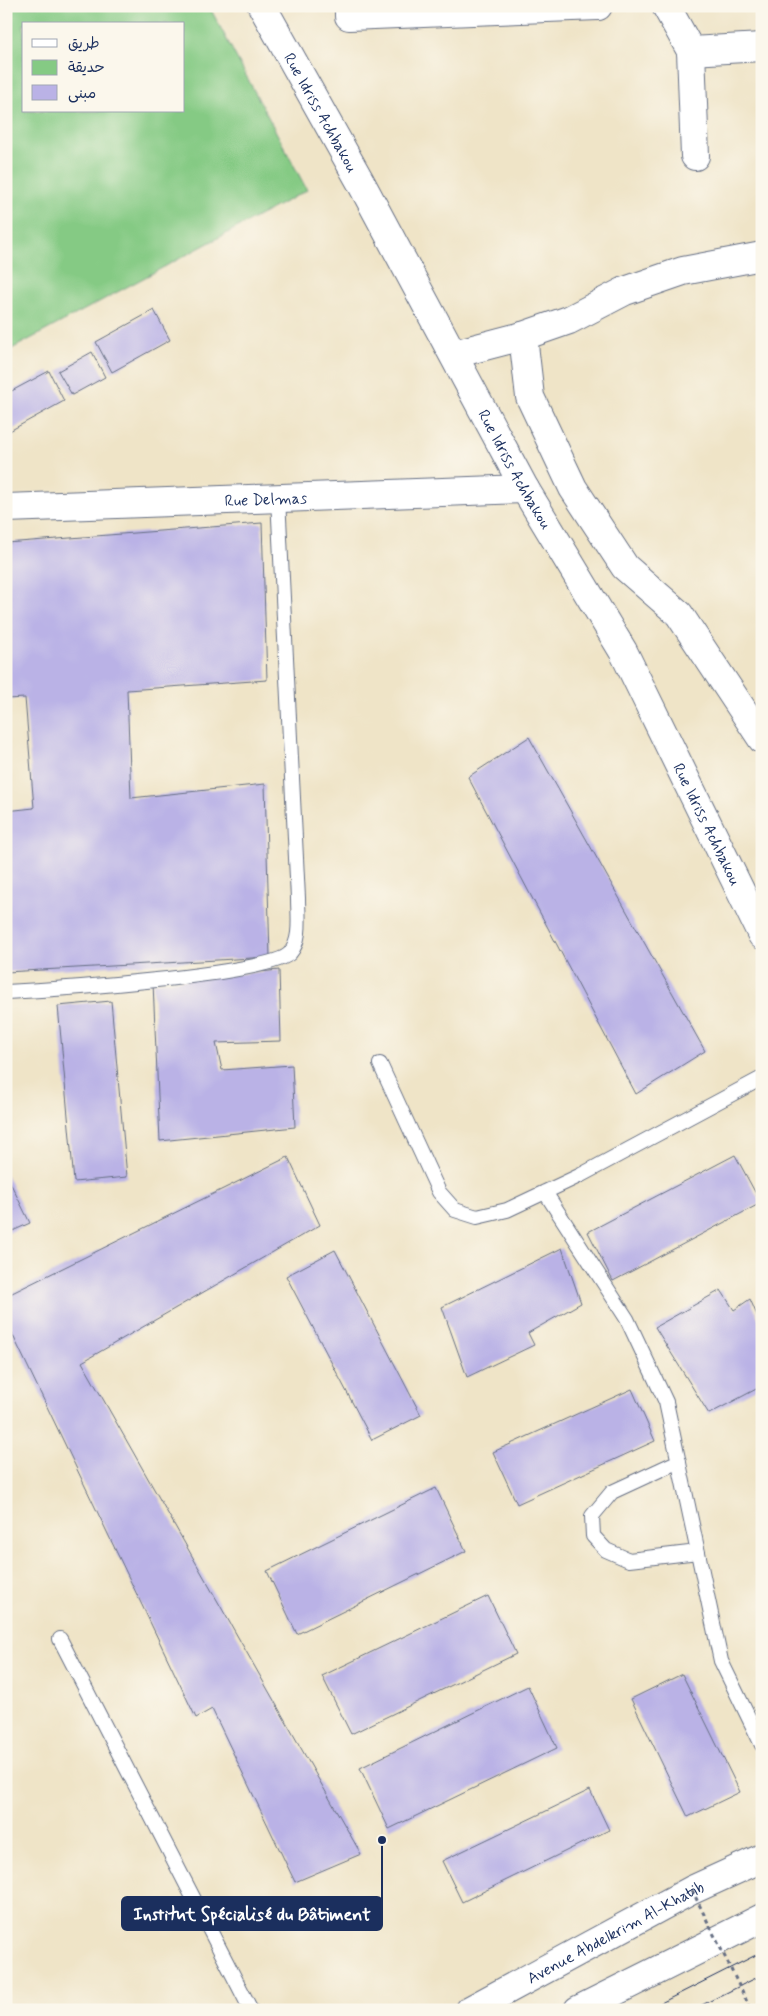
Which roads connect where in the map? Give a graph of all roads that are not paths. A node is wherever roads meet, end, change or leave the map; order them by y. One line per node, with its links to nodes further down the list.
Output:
1 (262, 6): 10 (main road, Rue Idriss Achbakou)
2 (349, 6): 3 (main road)
3 (598, 6)
4 (666, 6): 6 (main road)
5 (762, 47): 6 (main road)
6 (691, 51): 7 (main road)
7 (695, 156)
8 (762, 256): 9 (main road)
9 (523, 336): 10 (main road); 14 (main road)
10 (454, 354): 11 (main road, Rue Idriss Achbakou)
11 (525, 489): 12 (main road, Rue Delmas); 15 (main road, Rue Idriss Achbakou)
12 (278, 498): 13 (main road, Rue Delmas); 16 (lane)
13 (6, 508)
14 (762, 739)
15 (762, 935)
16 (6, 992)
17 (380, 1064): 19 (lane)
18 (762, 1078): 19 (lane)
19 (545, 1192): 20 (lane)
20 (679, 1461): 21 (lane); 21 (lane)
21 (698, 1552): 23 (lane)
22 (60, 1639): 26 (lane)
23 (762, 1744)
24 (762, 1858): 27 (main road, Avenue Abdelkrim Al-Khatib)
25 (762, 1918): 28 (main road)
26 (251, 2010)
27 (470, 2010)
28 (578, 2010)

